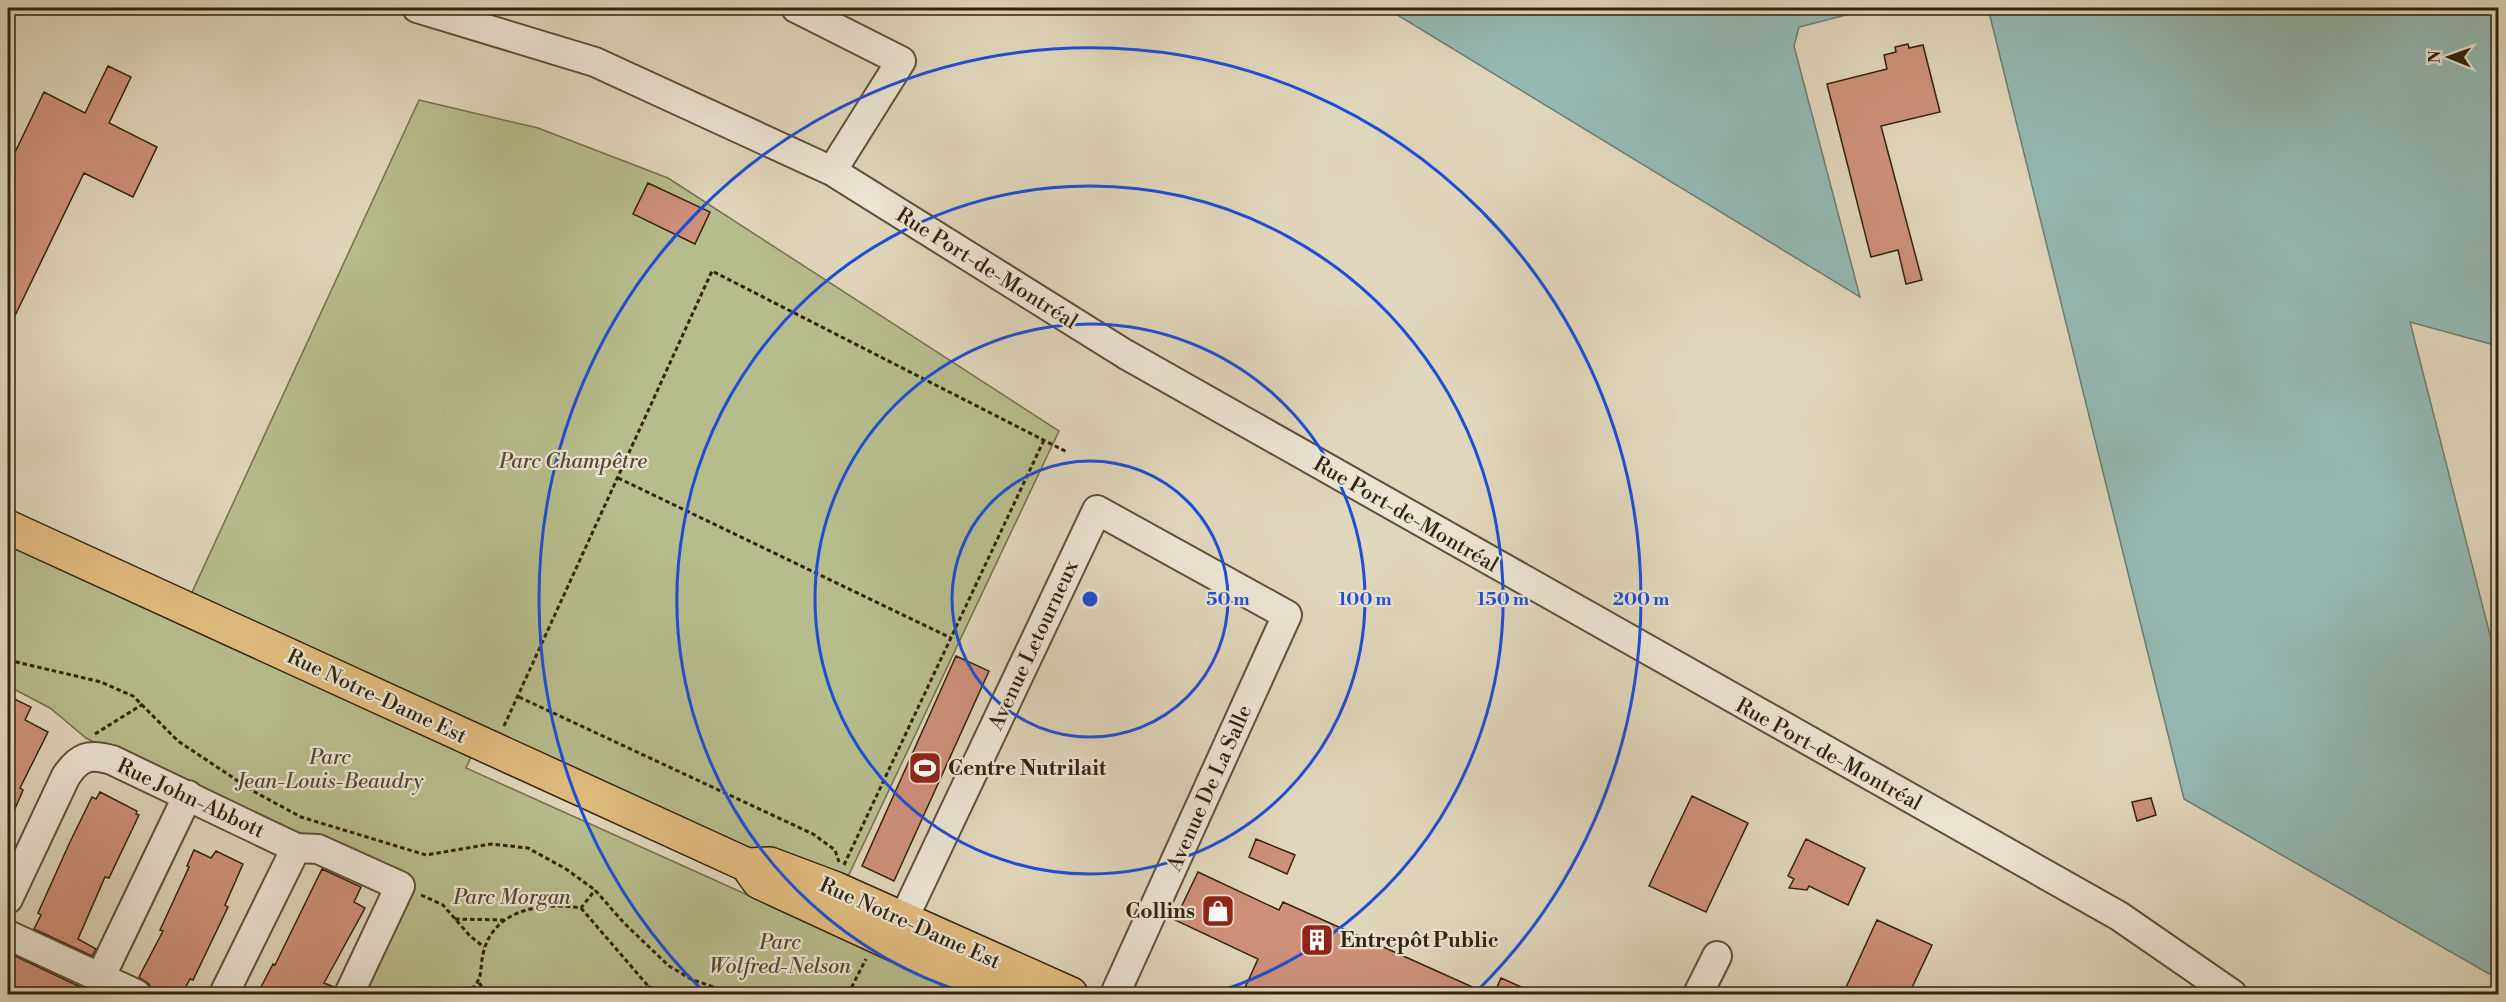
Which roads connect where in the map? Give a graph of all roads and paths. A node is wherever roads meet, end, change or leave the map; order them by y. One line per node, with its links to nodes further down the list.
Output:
1 (417, 8): 3 (street, Rue Port-de-Montréal)
2 (796, 8): 3 (street)
3 (832, 171): 43 (street, Rue Port-de-Montréal)
4 (1044, 440): 5 (path); 6 (path); 9 (path)
5 (1067, 452)
6 (618, 478): 9 (path); 11 (path)
7 (8, 527): 13 (main road, Rue Notre-Dame Est)
8 (1287, 615): 24 (street, Avenue Letourneux); 41 (street, Avenue De La Salle)
9 (951, 638): 11 (path)
10 (8, 660): 12 (path)
11 (519, 698): 13 (path)
12 (143, 704): 14 (path); 17 (path)
13 (493, 749): 24 (main road, Rue Notre-Dame Est)
14 (84, 757): 15 (street, Rue John-Abbott); 19 (street)
15 (188, 795): 16 (street, Rue John-Abbott); 27 (street)
16 (296, 848): 31 (street); 32 (street, Rue John-Abbott)
17 (595, 890): 20 (path); 37 (path)
18 (416, 893): 21 (path)
19 (8, 899)
20 (581, 909): 22 (path); 29 (path)
21 (455, 919): 22 (path); 25 (path)
22 (504, 920): 25 (path)
23 (8, 935): 27 (street)
24 (887, 940): 38 (path); 39 (main road, Rue Notre-Dame Est); 40 (main road, Rue Notre-Dame Est)
25 (485, 948): 28 (path)
26 (1718, 956): 42 (street)
27 (100, 978): 30 (street)
28 (479, 983): 33 (path); 34 (path)
29 (649, 987): 35 (path); 36 (path)
30 (136, 994)
31 (224, 994)
32 (349, 994)
33 (466, 994)
34 (488, 994)
35 (644, 994)
36 (678, 994)
37 (733, 994)
38 (848, 994)
39 (1002, 994)
40 (1071, 994)
41 (1116, 994)
42 (1698, 994)
43 (2232, 994)

